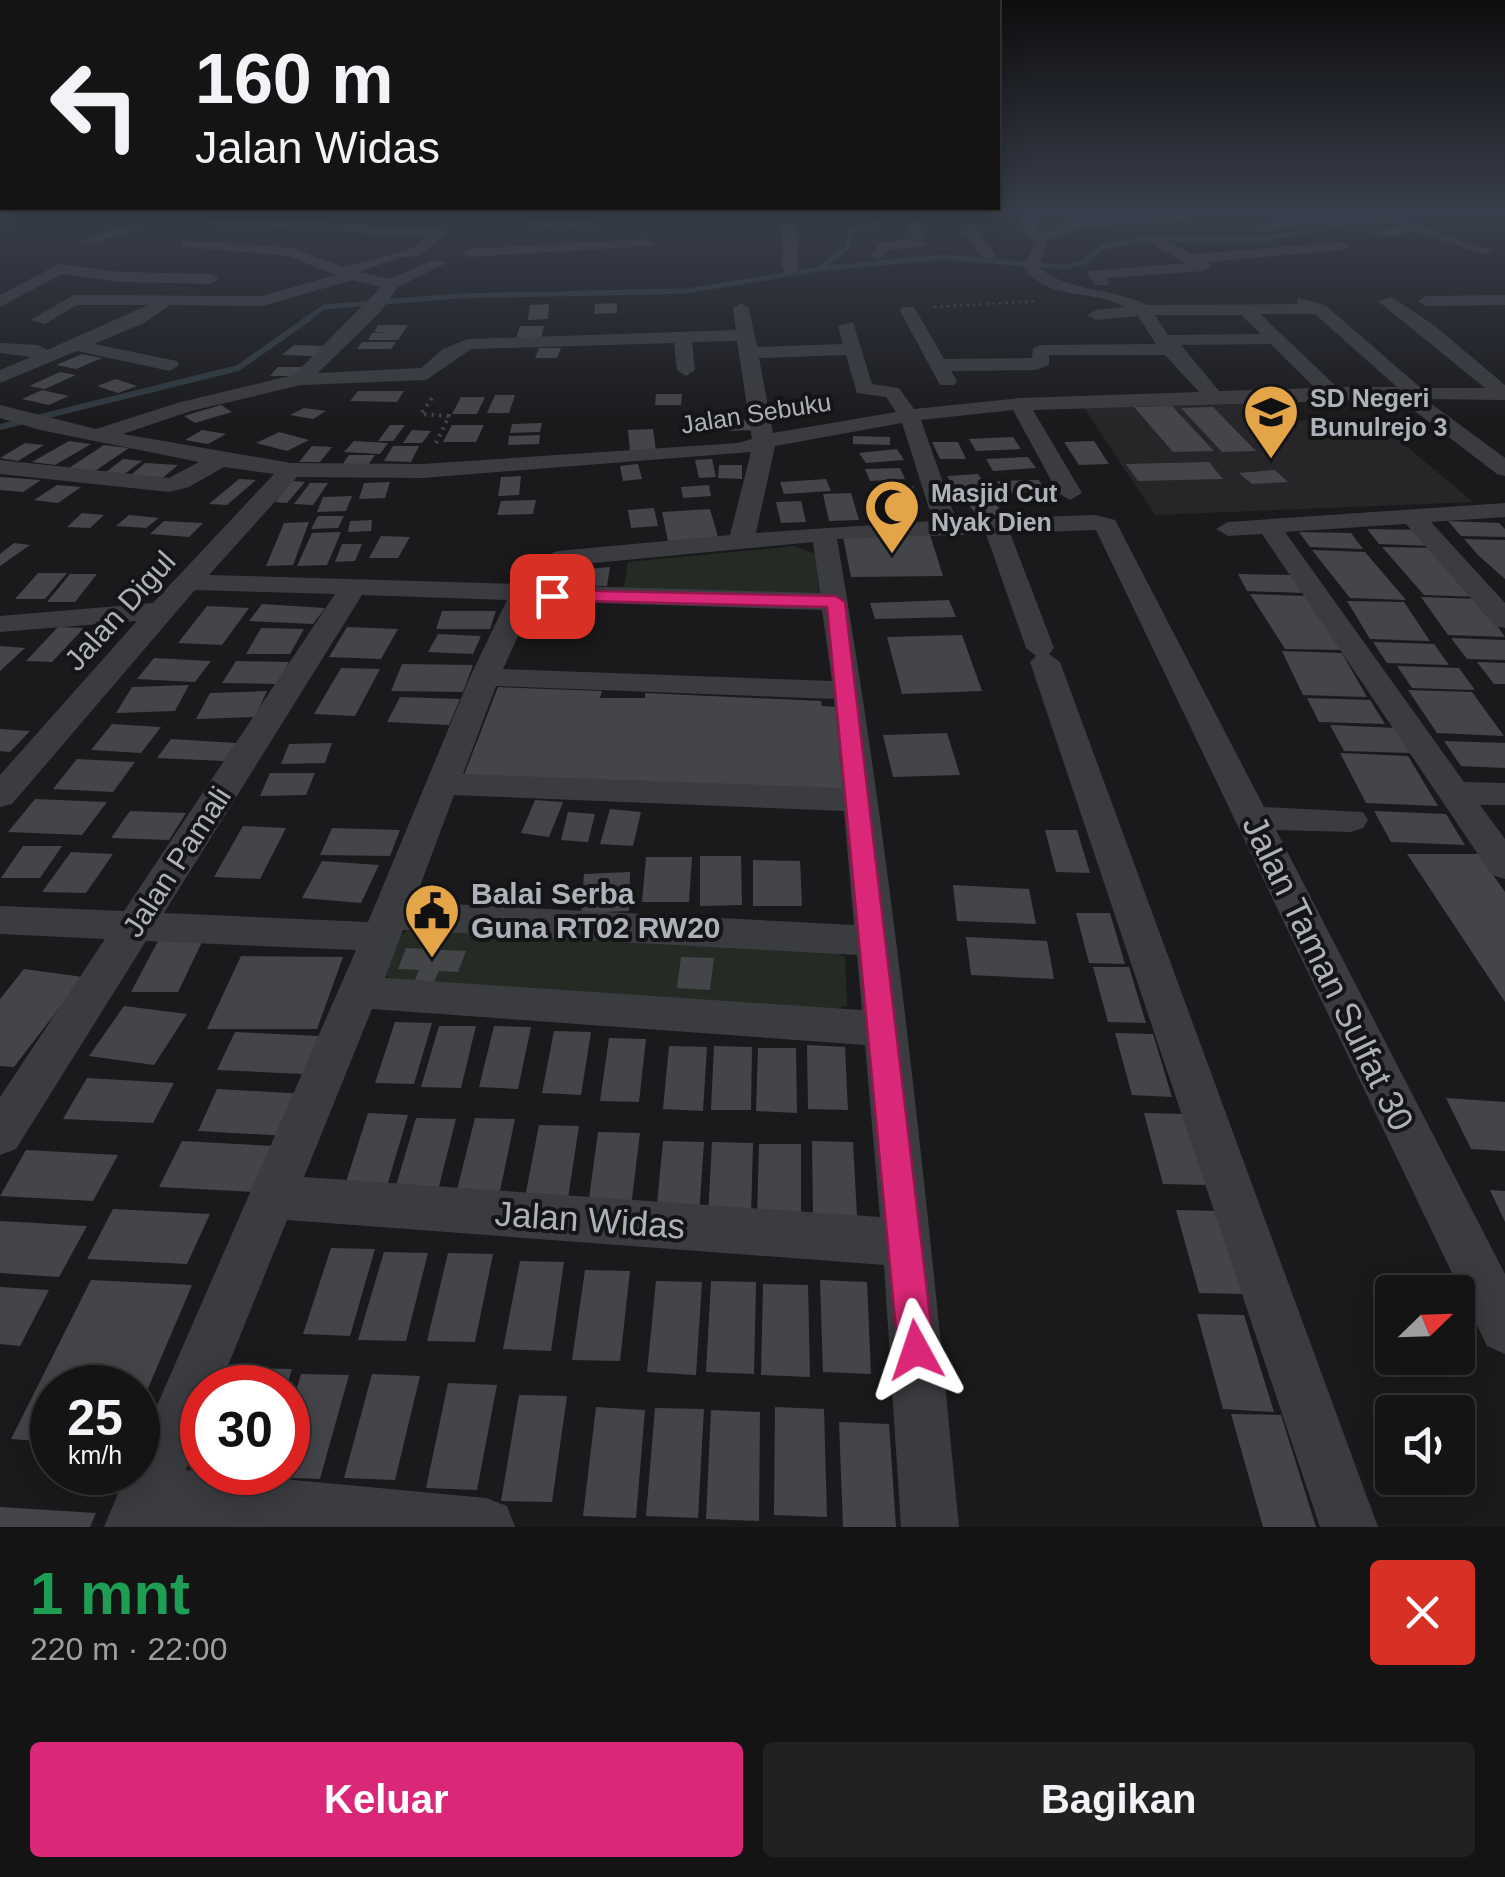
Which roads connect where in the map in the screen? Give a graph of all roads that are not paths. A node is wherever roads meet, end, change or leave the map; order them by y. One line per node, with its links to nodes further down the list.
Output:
1 (34, 282): 13 (street)
2 (226, 282): 10 (street)
3 (324, 282): 10 (street)
4 (358, 282): 7 (street)
5 (407, 282): 7 (street)
6 (1045, 282): 15 (street)
7 (383, 296): 36 (street)
8 (1505, 300): 12 (street)
9 (166, 301): 10 (street); 19 (street); 19 (street)
10 (204, 301)
11 (1386, 301): 39 (street)
12 (1426, 301)
13 (0, 302)
14 (741, 308): 24 (street)
15 (1144, 310): 16 (street); 18 (street); 25 (street)
16 (1246, 310): 23 (street); 38 (street)
17 (908, 311): 31 (street)
18 (1096, 316)
19 (138, 319): 20 (street); 26 (street)
20 (176, 320)
21 (846, 326): 28 (street)
22 (682, 338): 24 (street); 33 (street); 34 (street)
23 (1276, 339): 25 (street); 37 (street)
24 (746, 344): 28 (street); 47 (street)
25 (1170, 345): 31 (street); 40 (street)
26 (77, 346): 29 (street); 32 (street)
27 (0, 348): 29 (street)
28 (851, 350): 43 (street)
29 (40, 361): 35 (street)
30 (507, 361): 33 (street)
31 (940, 364): 42 (street)
32 (170, 365)
33 (432, 370): 36 (street)
34 (686, 370)
35 (0, 377)
36 (301, 379): 45 (street)
37 (1332, 393): 38 (street, Jalan Sebuku); 40 (street, Jalan Sebuku)
38 (1409, 393): 39 (street, Jalan Sebuku); 50 (street)
39 (1504, 394)
40 (1214, 397): 41 (street, Jalan Sebuku)
41 (1020, 404): 42 (street, Jalan Sebuku); 52 (street)
42 (959, 408): 43 (street, Jalan Sebuku)
43 (910, 417): 47 (street, Jalan Sebuku); 55 (street)
44 (23, 419): 45 (street, Jalan Sebuku); 46 (street)
45 (98, 436): 48 (street, Jalan Sebuku)
46 (0, 438)
47 (764, 445): 51 (street, Jalan Sebuku); 60 (street)
48 (220, 460): 49 (street); 51 (street, Jalan Sebuku)
49 (0, 466)
50 (1505, 469)
51 (291, 470): 61 (street, Jalan Digul)
52 (1070, 492)
53 (1505, 510): 54 (street)
54 (1411, 515): 57 (street); 66 (street)
55 (948, 528)
56 (996, 528): 59 (street); 75 (street, Jalan Taman Sulfat 30); 92 (street)
57 (1270, 528): 58 (street); 71 (street)
58 (1228, 529)
59 (824, 535): 60 (street); 64 (street)
60 (740, 542): 63 (street)
61 (190, 582): 62 (street); 65 (street, Jalan Digul)
62 (353, 588): 63 (street); 81 (street, Jalan Pamali)
63 (523, 595): 64 (street); 68 (street)
64 (836, 602): 69 (street)
65 (161, 611): 67 (street); 73 (street, Jalan Digul)
66 (1505, 620)
67 (0, 624)
68 (486, 677): 69 (street); 70 (street)
69 (848, 690): 74 (street)
70 (445, 784): 74 (street); 80 (street)
71 (1452, 793): 72 (street); 77 (street)
72 (1505, 794)
73 (0, 796)
74 (858, 800): 82 (street)
75 (1252, 818): 76 (street); 88 (street, Jalan Taman Sulfat 30)
76 (1351, 820)
77 (1493, 831): 78 (street)
78 (1505, 866)
79 (0, 920): 81 (street)
80 (387, 926): 81 (street); 82 (street); 83 (street)
81 (134, 929): 85 (street, Jalan Pamali)
82 (872, 941): 84 (street)
83 (360, 992): 84 (street); 86 (street)
84 (883, 1030): 87 (street)
85 (0, 1135)
86 (272, 1197): 87 (street, Jalan Widas); 89 (street)
87 (908, 1243): 91 (street)
88 (1505, 1328)
89 (140, 1511): 90 (street)
90 (486, 1527)
91 (930, 1527)
92 (1349, 1527)

